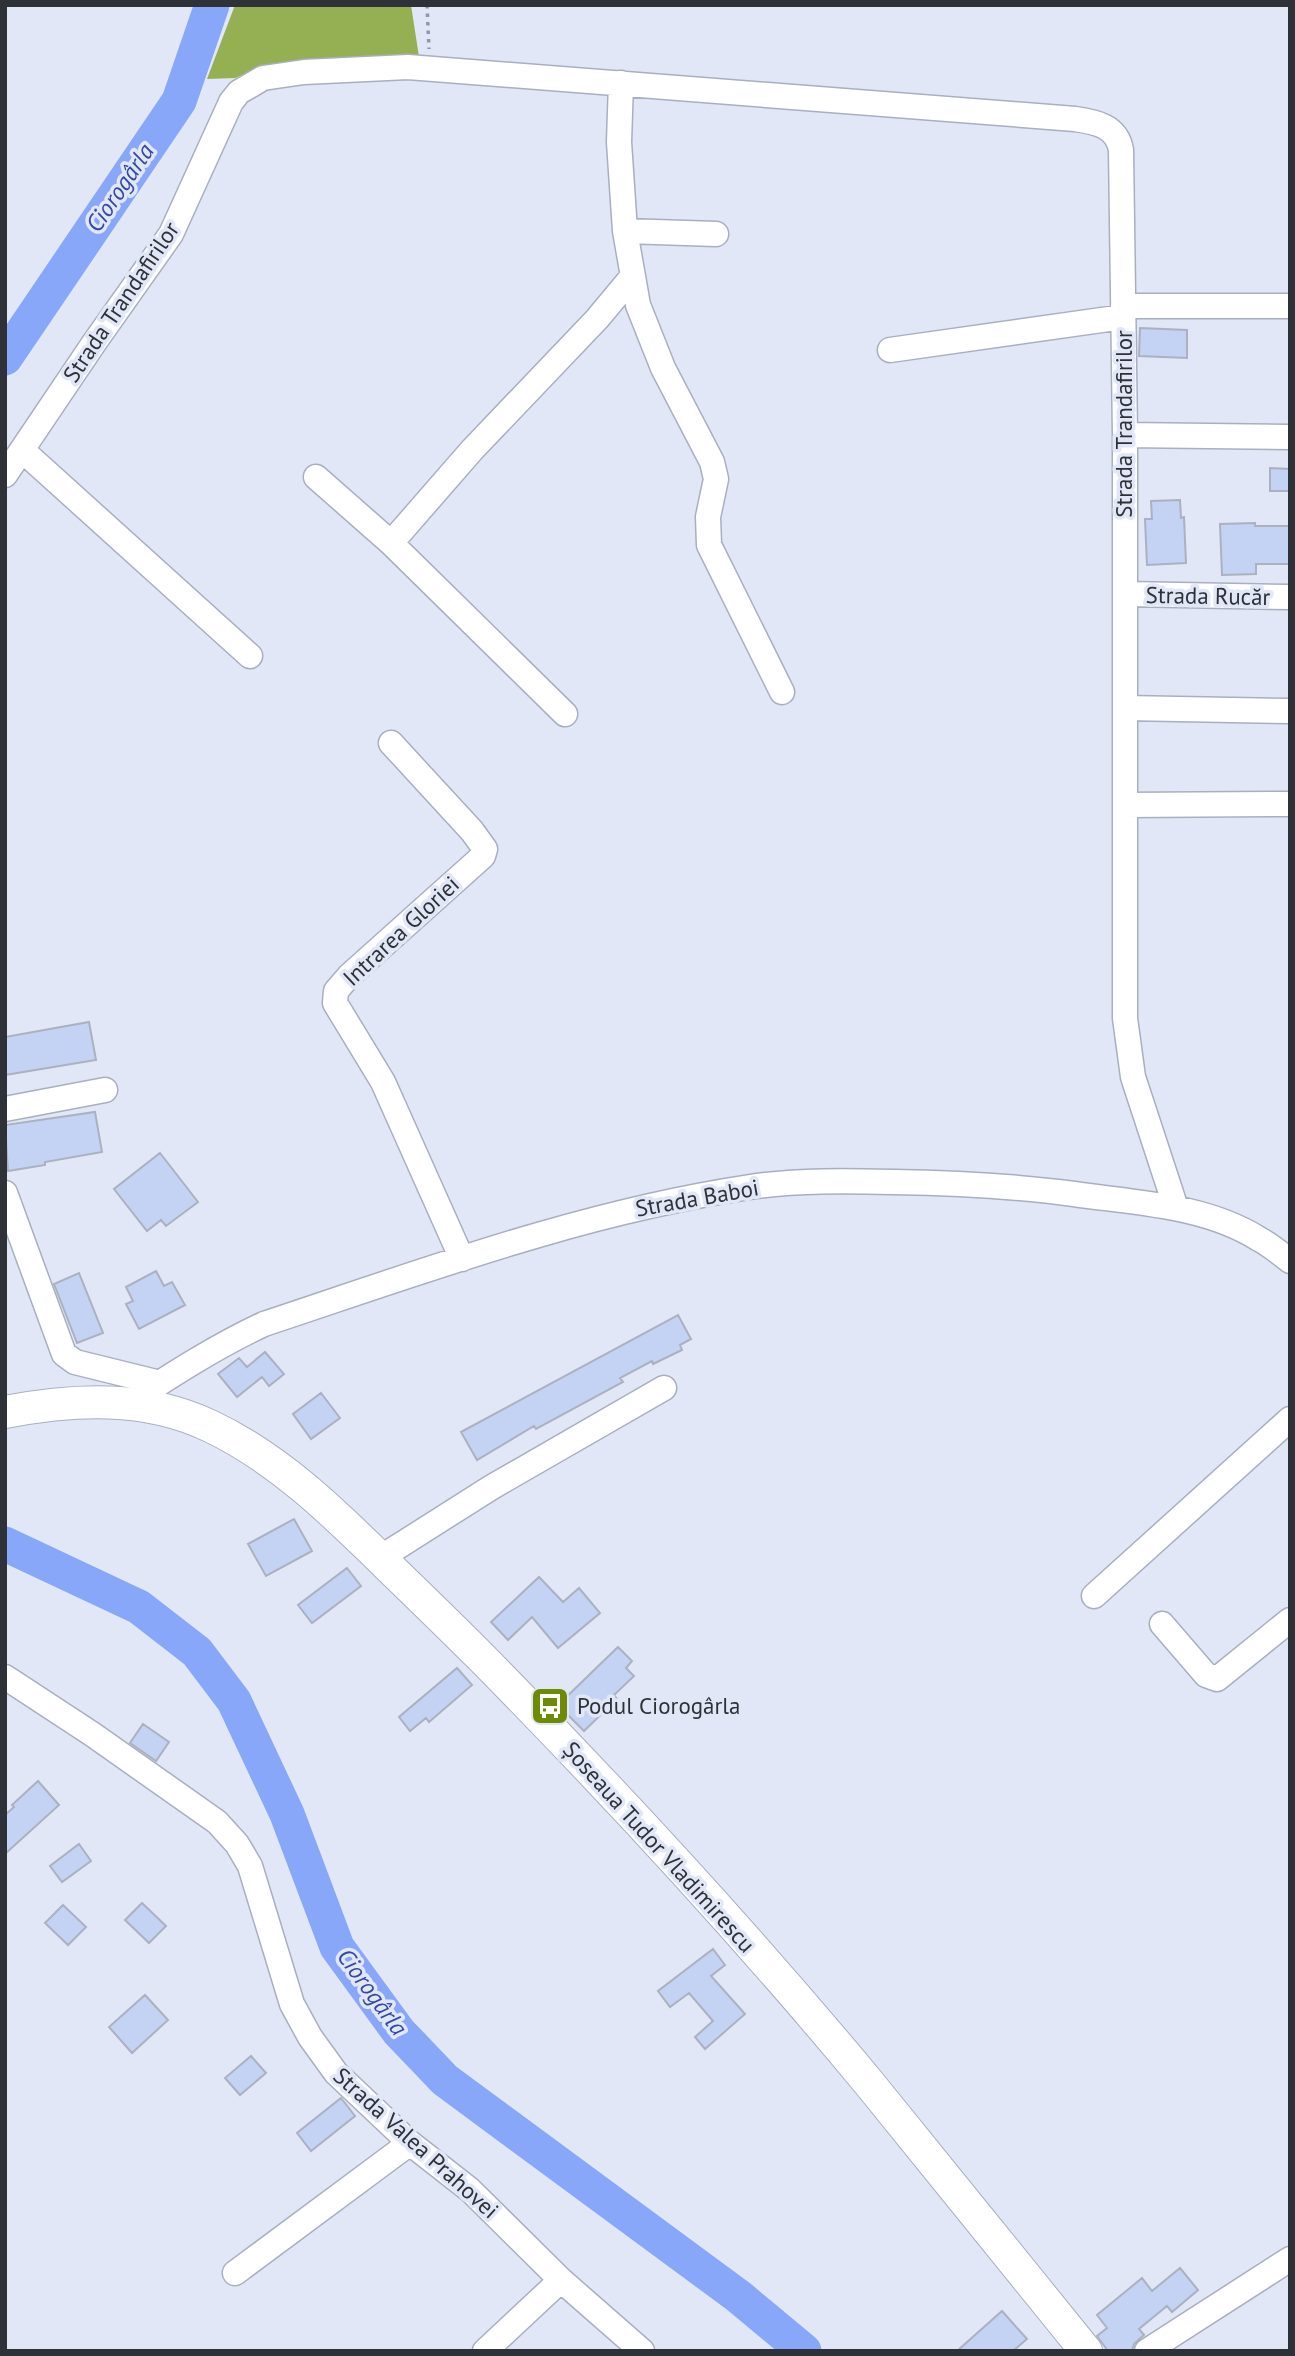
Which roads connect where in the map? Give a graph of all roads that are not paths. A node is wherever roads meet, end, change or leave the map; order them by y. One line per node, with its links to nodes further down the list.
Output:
1 (621, 83): 2 (street); 6 (street, Strada Trandafirilor); 10 (street, Strada Trandafirilor)
2 (625, 231): 3 (street); 4 (street)
3 (716, 234)
4 (632, 276): 13 (street); 17 (street)
5 (1290, 306): 6 (street)
6 (1123, 312): 7 (street); 8 (street, Strada Trandafirilor)
7 (890, 350)
8 (1125, 435): 9 (street); 14 (street, Strada Trandafirilor)
9 (1290, 437)
10 (22, 450): 11 (street, Strada Trandafirilor); 16 (street)
11 (5, 475)
12 (316, 477): 13 (street)
13 (391, 543): 20 (street)
14 (1125, 594): 15 (street, Strada Rucăr); 18 (street, Strada Trandafirilor)
15 (1290, 597)
16 (250, 656)
17 (782, 692)
18 (1125, 708): 19 (street); 23 (street, Strada Trandafirilor)
19 (1290, 711)
20 (565, 714)
21 (391, 743): 28 (street, Intrarea Gloriei)
22 (1290, 804): 23 (street)
23 (1125, 805): 27 (street, Strada Trandafirilor)
24 (105, 1090): 25 (street)
25 (5, 1110)
26 (5, 1193): 30 (street)
27 (1176, 1208): 28 (street, Strada Baboi); 29 (street, Strada Baboi)
28 (462, 1259): 30 (street, Strada Baboi)
29 (1290, 1261)
30 (160, 1383): 32 (street, Strada Baboi)
31 (664, 1388): 35 (street)
32 (129, 1403): 33 (main road, Șoseaua Tudor Vladimirescu); 35 (main road, Șoseaua Tudor Vladimirescu)
33 (5, 1412)
34 (1290, 1419): 36 (street)
35 (380, 1558): 46 (main road, Șoseaua Tudor Vladimirescu)
36 (1094, 1595)
37 (1290, 1620): 38 (street)
38 (1161, 1624)
39 (5, 1677): 40 (street, Strada Valea Prahovei)
40 (410, 2143): 42 (street); 43 (street, Strada Valea Prahovei)
41 (1290, 2259): 47 (street)
42 (235, 2273)
43 (561, 2280): 44 (street); 45 (street, Strada Valea Prahovei)
44 (485, 2351)
45 (642, 2351)
46 (1086, 2351)
47 (1147, 2351)

